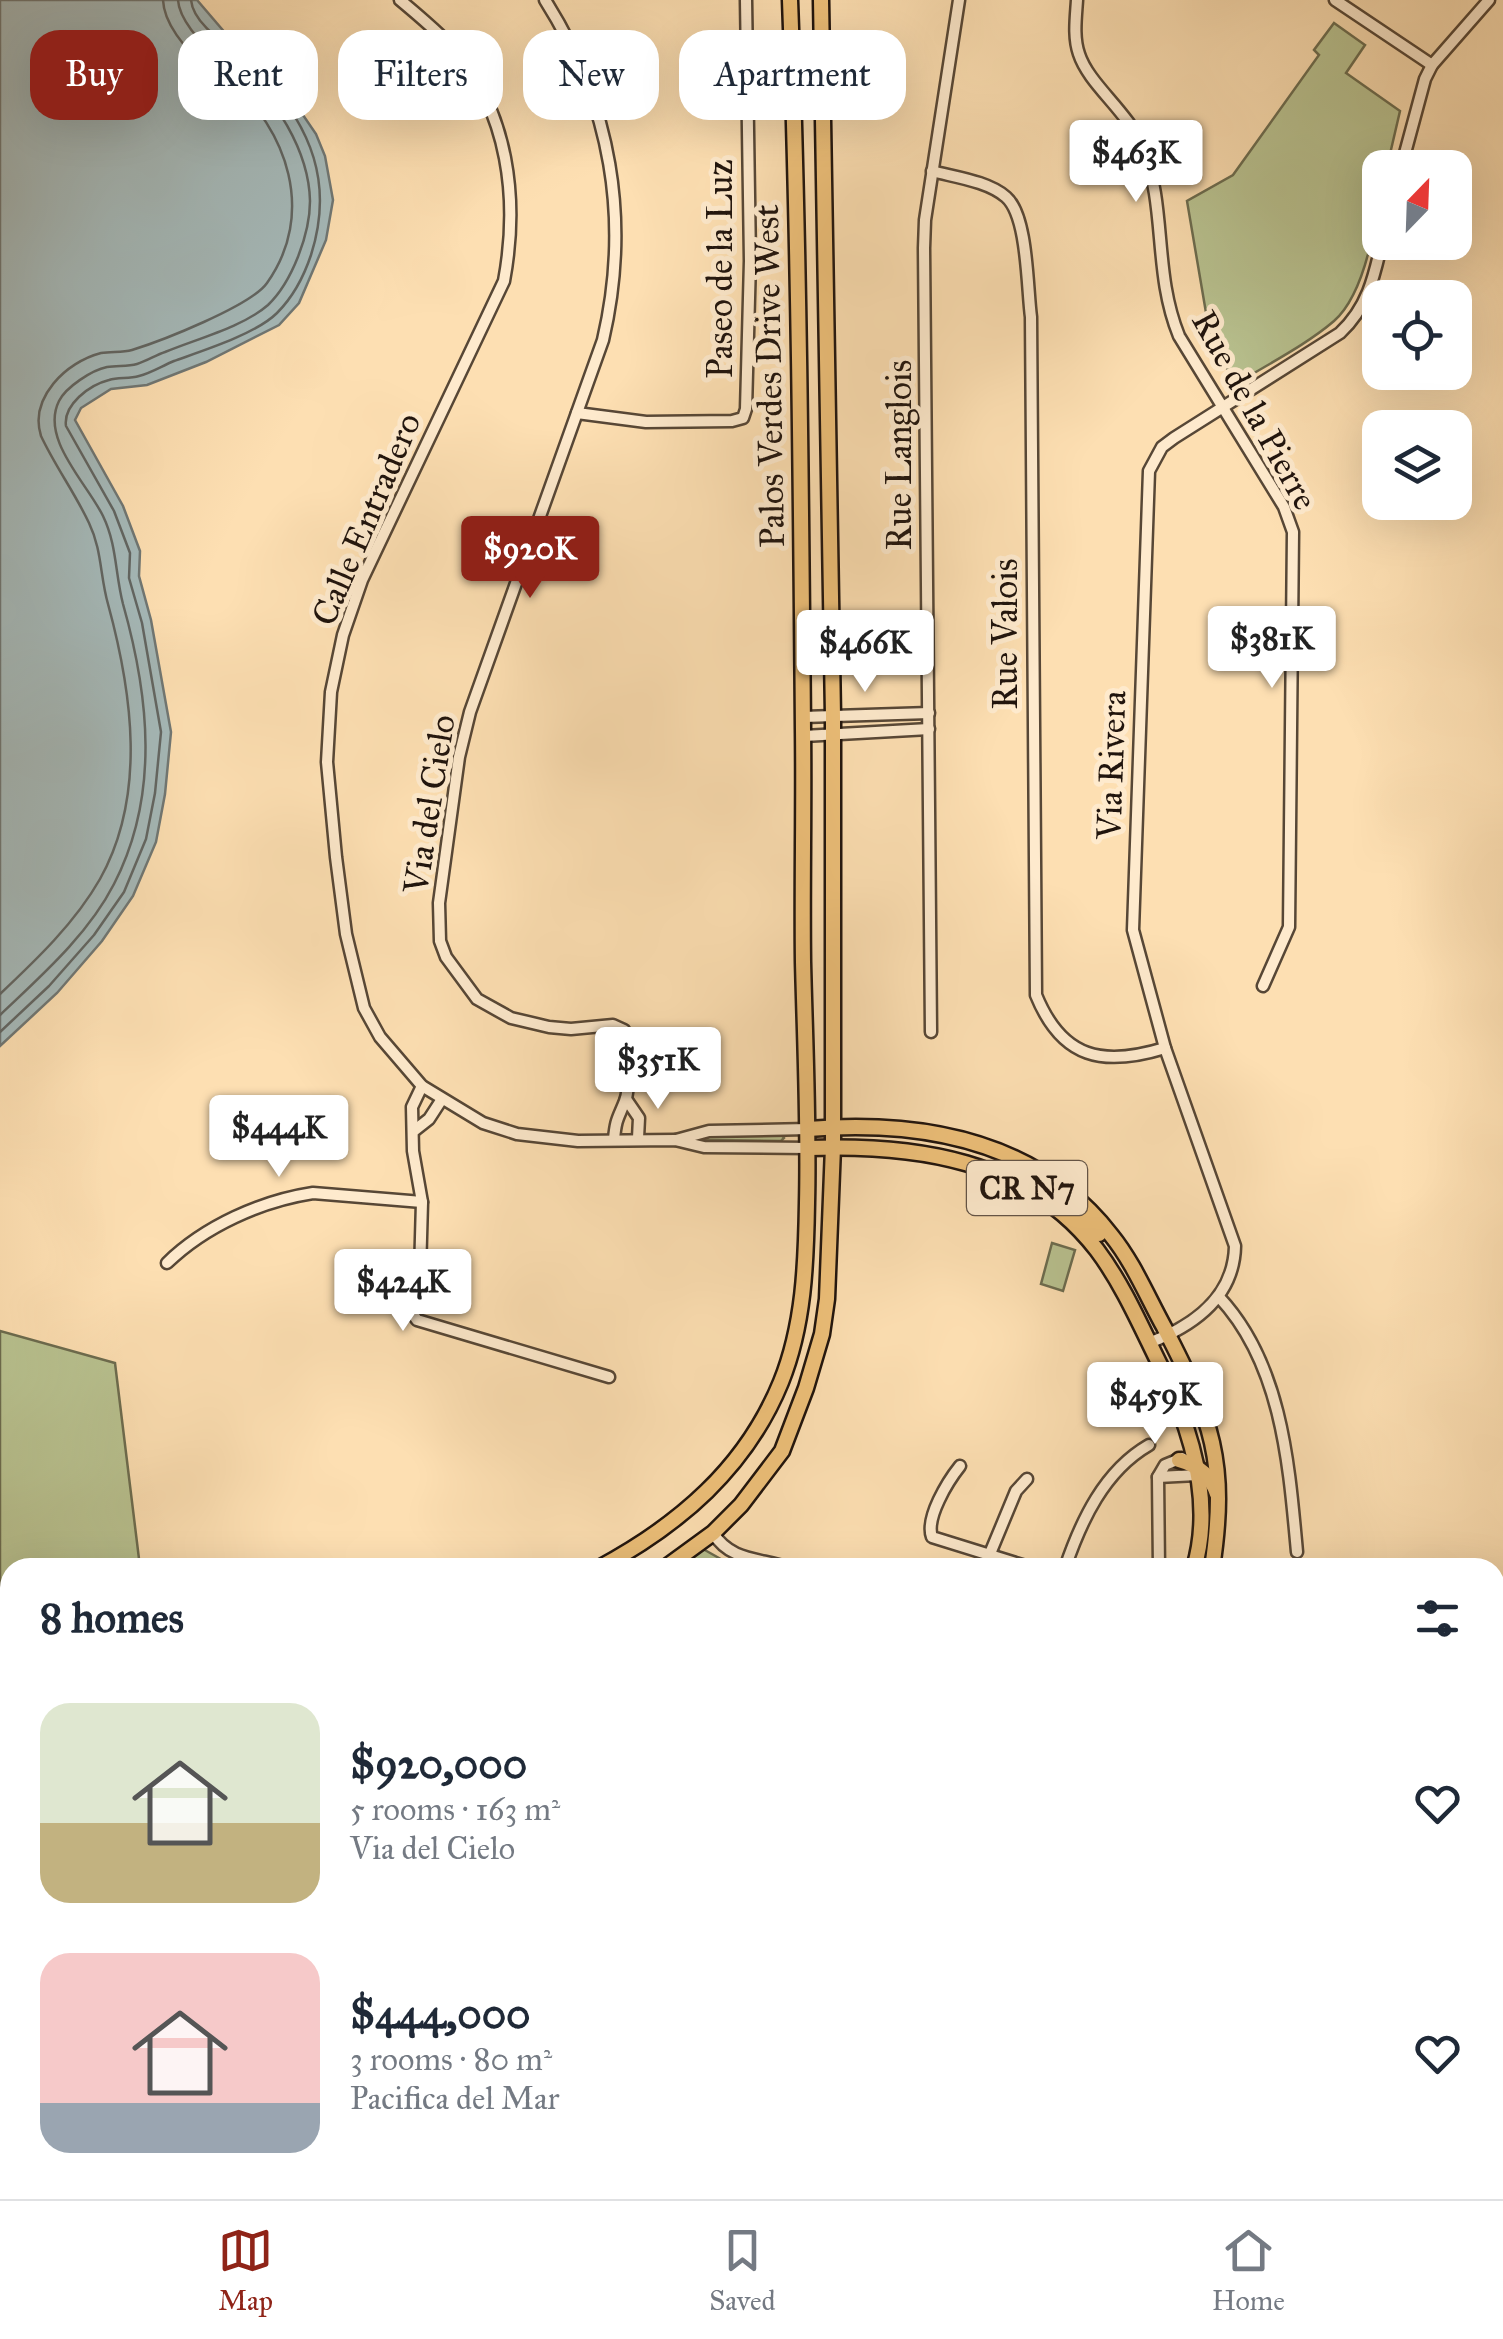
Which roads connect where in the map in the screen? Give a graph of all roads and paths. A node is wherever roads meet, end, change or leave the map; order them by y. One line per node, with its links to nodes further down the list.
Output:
1 (400, 0): 25 (street, Calle Entradero)
2 (545, 0): 15 (street, Via del Cielo)
3 (746, 0): 15 (street, Paseo de la Luz)
4 (790, 0): 18 (main road, Palos Verdes Drive West)
5 (821, 0): 17 (main road, Palos Verdes Drive West)
6 (959, 0): 12 (street, Rue Langlois)
7 (1076, 0): 14 (street, Rue de la Pierre)
8 (1335, 0): 10 (street)
9 (1488, 0): 10 (street)
10 (1432, 66): 11 (street)
11 (1405, 150)
12 (932, 170): 16 (street, Rue Langlois); 24 (street, Rue Valois)
13 (1377, 260): 14 (street, Via Rivera)
14 (1224, 406): 22 (street, Rue de la Pierre); 24 (street, Via Rivera)
15 (578, 413): 27 (street, Via del Cielo)
16 (928, 713): 17 (street); 19 (street, Rue Langlois)
17 (833, 716): 18 (street); 20 (main road, Palos Verdes Drive West)
18 (803, 717): 21 (main road, Palos Verdes Drive West)
19 (928, 729): 20 (street); 23 (street, Rue Langlois)
20 (833, 733): 21 (street); 28 (main road, Palos Verdes Drive West)
21 (804, 736): 29 (main road, Palos Verdes Drive West)
22 (1263, 986)
23 (932, 1032)
24 (1165, 1048): 40 (street, Via Rivera)
25 (422, 1086): 26 (street, Calle Entradero); 30 (street)
26 (442, 1099): 30 (street); 32 (street, Calle Entradero)
27 (626, 1099): 31 (street, Via del Cielo); 32 (street, Via del Cielo)
28 (832, 1127): 29 (main road, CR N7); 34 (main road, Palos Verdes Drive West); 38 (main road, CR N7)
29 (808, 1129): 33 (street); 35 (main road, Palos Verdes Drive West)
30 (414, 1130): 36 (street)
31 (638, 1138): 32 (street, Calle Entradero); 33 (street, Calle Entradero)
32 (614, 1140)
33 (674, 1140): 35 (street)
34 (833, 1147): 35 (main road, CR N7); 37 (main road, CR N7); 50 (main road, Palos Verdes Drive West)
35 (808, 1148): 53 (main road, Palos Verdes Drive West)
36 (422, 1202): 39 (street); 43 (street)
37 (1049, 1203): 38 (main road); 42 (main road, CR N7)
38 (1117, 1243): 41 (main road, CR N7)
39 (167, 1263)
40 (1219, 1298): 41 (street); 51 (street)
41 (1168, 1336): 42 (street); 49 (main road, CR N7)
42 (1149, 1343): 45 (main road, CR N7)
43 (609, 1377)
44 (1149, 1445): 57 (street)
45 (1191, 1463): 47 (street); 47 (street); 49 (main road); 59 (main road, CR N7)
46 (960, 1466): 52 (street)
47 (1158, 1477): 58 (street)
48 (1028, 1478): 52 (street)
49 (1220, 1510): 60 (main road, CR N7)
50 (713, 1534): 54 (main road, Palos Verdes Drive West); 55 (street)
51 (1297, 1552)
52 (989, 1556): 56 (street)
53 (618, 1558)
54 (679, 1558)
55 (747, 1558)
56 (996, 1558)
57 (1068, 1558)
58 (1159, 1558)
59 (1195, 1558)
60 (1213, 1558)

